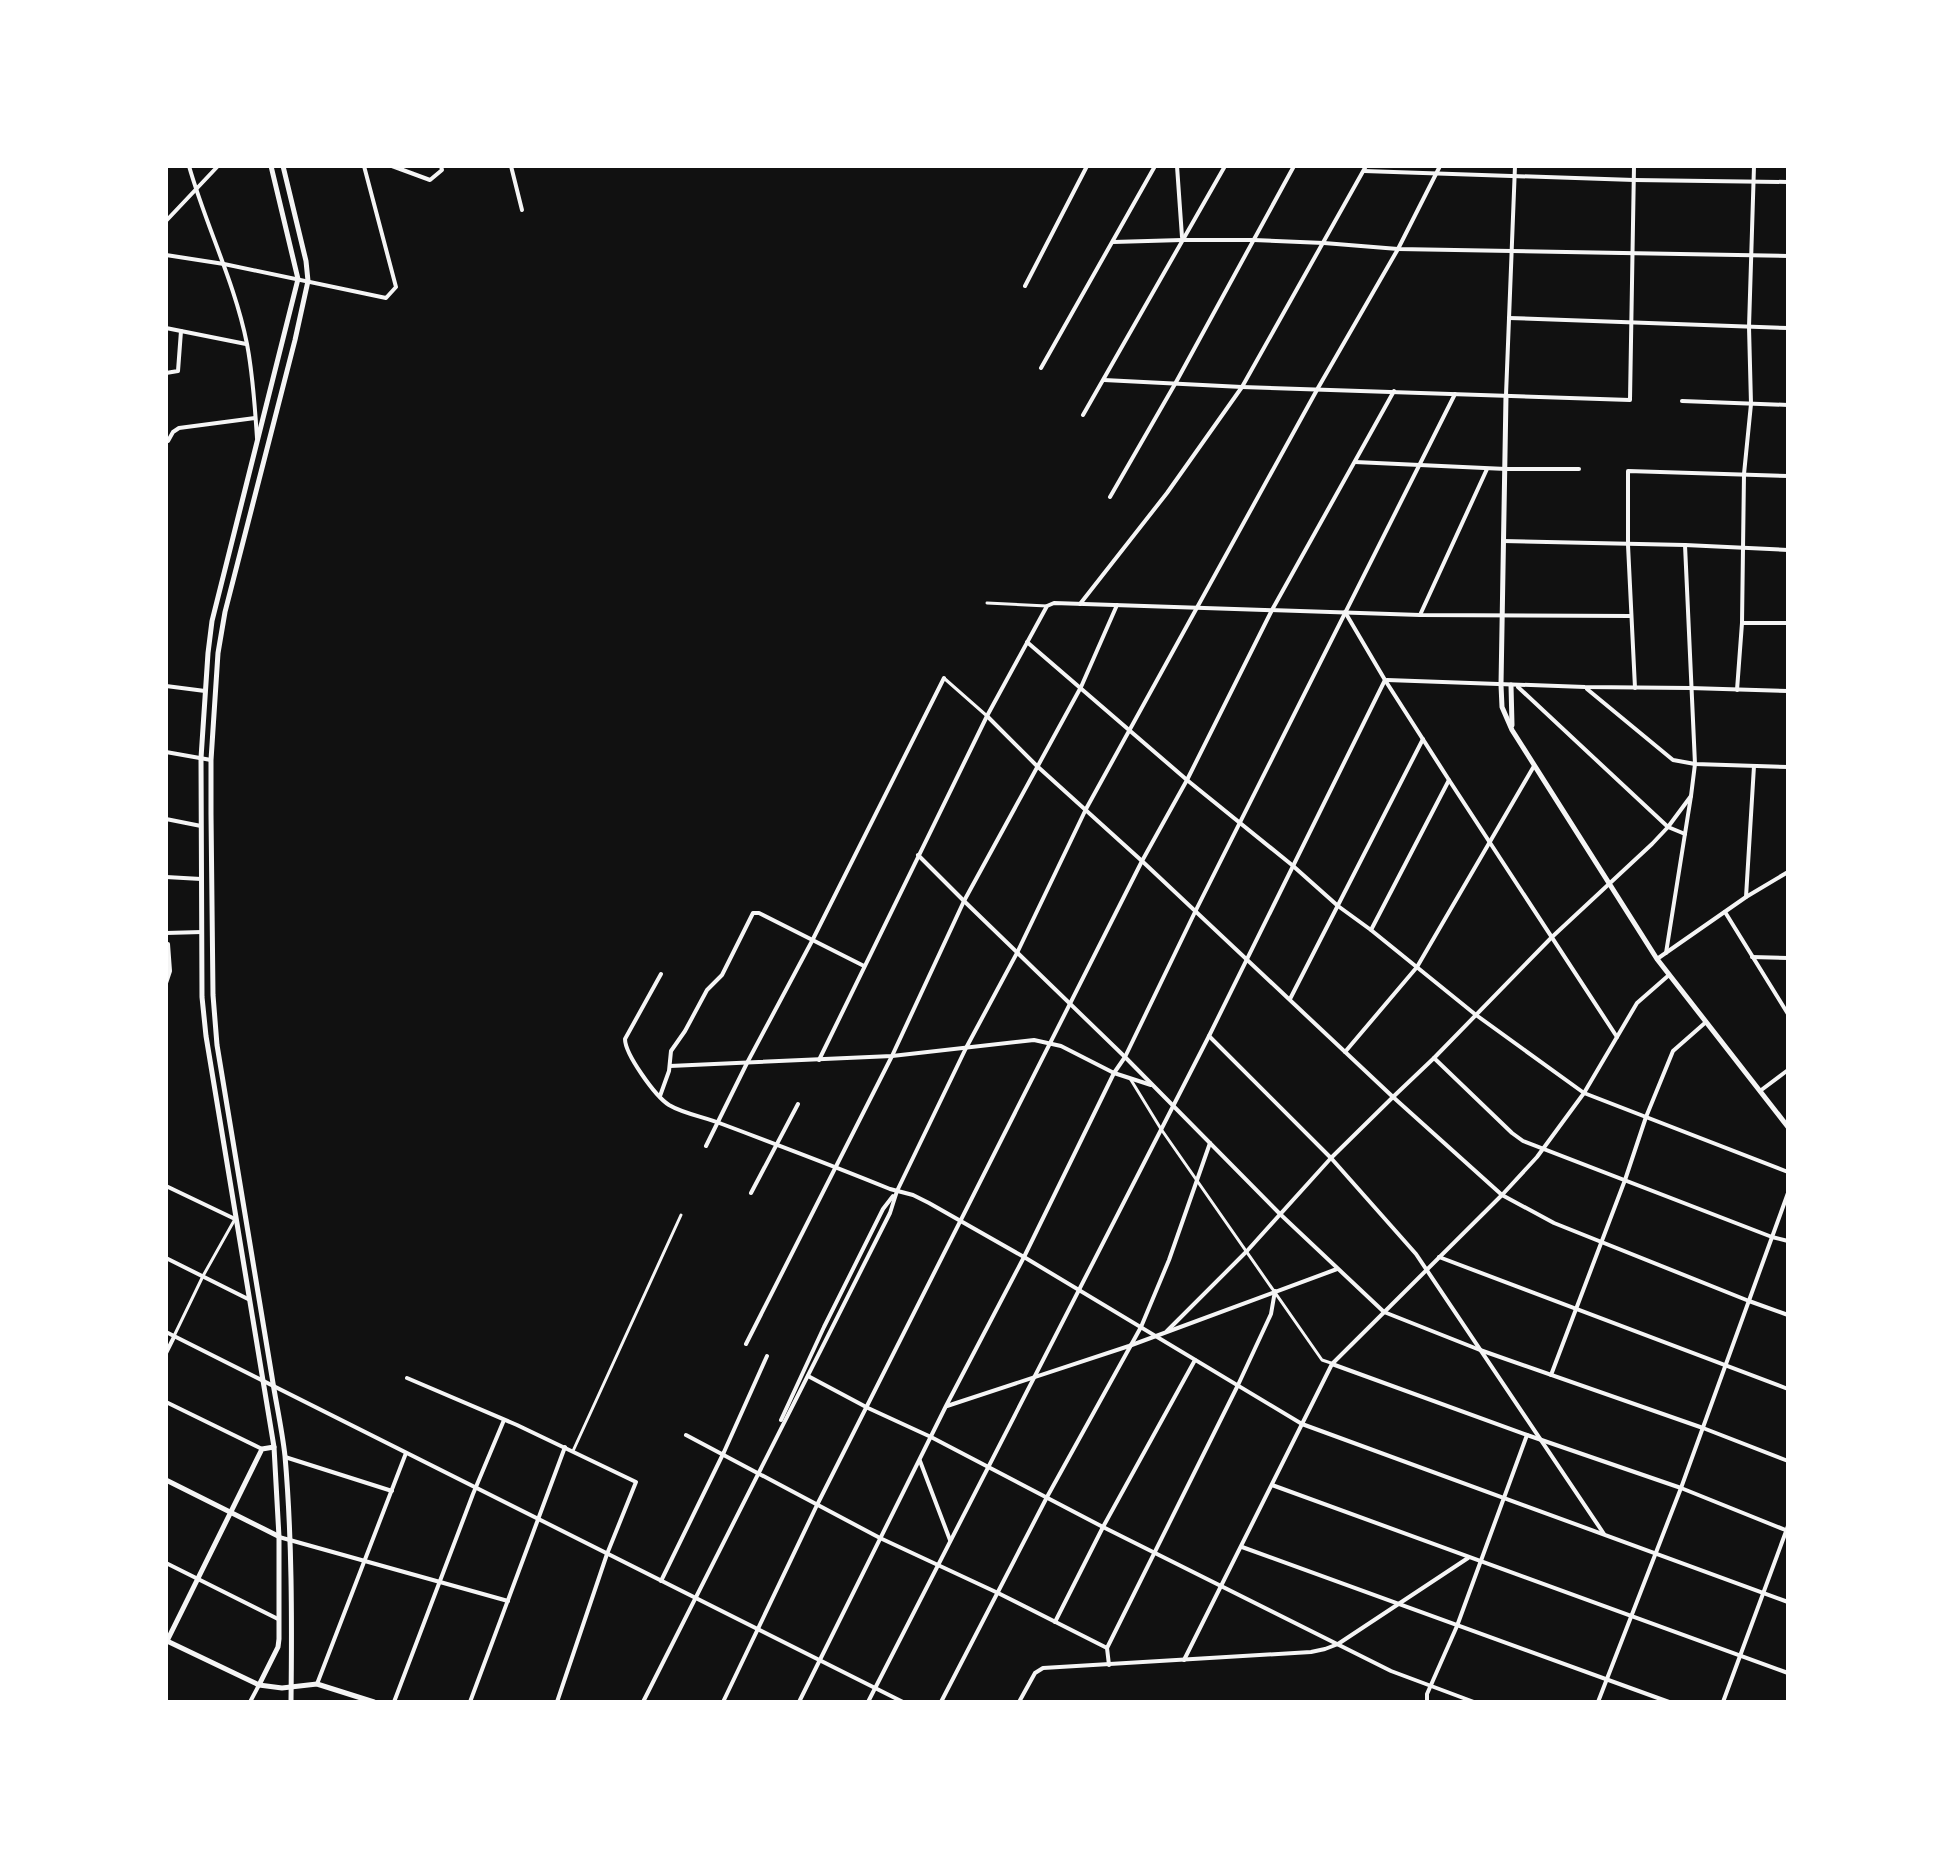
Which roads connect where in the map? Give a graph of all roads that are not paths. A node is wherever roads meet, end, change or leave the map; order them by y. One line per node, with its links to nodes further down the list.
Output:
1 (189, 166): 24 (street)
2 (218, 166): 24 (street)
3 (271, 166): 38 (street)
4 (283, 166): 39 (street)
5 (364, 166): 39 (street)
6 (392, 166): 7 (street)
7 (441, 166)
8 (511, 166): 25 (street)
9 (1087, 166): 40 (street)
10 (1155, 166): 29 (street)
11 (1177, 166): 27 (street)
12 (1225, 166): 27 (street)
13 (1294, 166): 28 (street)
14 (1440, 166): 19 (street)
15 (1515, 166): 20 (street)
16 (1634, 166): 21 (street)
17 (1754, 166): 22 (street)
18 (1365, 168): 19 (street); 30 (street)
19 (1437, 174): 20 (street); 31 (street)
20 (1513, 175): 21 (street); 32 (street)
21 (1634, 180): 22 (street); 33 (street)
22 (1754, 181): 23 (street); 35 (street)
23 (1788, 182)
24 (196, 189): 26 (street); 37 (street)
25 (522, 210)
26 (166, 221)
27 (1182, 240): 28 (street); 29 (street); 50 (street)
28 (1254, 240): 30 (street); 51 (street)
29 (1113, 242): 48 (street)
30 (1324, 243): 31 (street); 52 (street)
31 (1398, 249): 32 (street); 53 (street)
32 (1511, 250): 33 (street); 41 (street)
33 (1632, 253): 35 (street); 42 (street)
34 (166, 255): 37 (street)
35 (1750, 255): 36 (street); 43 (street)
36 (1788, 256)
37 (224, 264): 38 (street); 47 (street)
38 (298, 279): 39 (street); 63 (street)
39 (308, 281): 108 (street)
40 (1025, 286)
41 (1509, 318): 42 (street); 56 (street)
42 (1631, 323): 43 (street); 56 (street)
43 (1749, 327): 45 (street); 58 (street)
44 (166, 328): 46 (street)
45 (1788, 328)
46 (181, 331): 47 (street); 49 (street)
47 (247, 344): 61 (street)
48 (1041, 368)
49 (166, 373)
50 (1104, 380): 51 (street); 60 (street)
51 (1175, 384): 52 (street); 71 (street)
52 (1242, 387): 53 (street); 78 (street)
53 (1318, 388): 54 (street); 81 (street)
54 (1394, 391): 55 (street); 64 (street)
55 (1455, 394): 56 (street); 65 (street)
56 (1506, 396): 67 (street)
57 (1682, 401): 58 (street)
58 (1751, 404): 59 (street); 69 (street)
59 (1788, 405)
60 (1083, 415)
61 (255, 418): 62 (street); 63 (street)
62 (168, 441)
63 (257, 443): 100 (street)
64 (1355, 462): 65 (street); 82 (street)
65 (1419, 466): 66 (street); 83 (street)
66 (1487, 469): 67 (street); 84 (street)
67 (1506, 469): 68 (street); 72 (street)
68 (1579, 469)
69 (1744, 474): 70 (street); 73 (street); 75 (street)
70 (1788, 476)
71 (1110, 497)
72 (1503, 541): 73 (street); 85 (street)
73 (1628, 545): 74 (street); 86 (street)
74 (1685, 545): 75 (street); 98 (street)
75 (1743, 547): 76 (street); 87 (street)
76 (1788, 550)
77 (987, 603): 80 (street)
78 (1080, 604): 79 (street); 80 (street)
79 (1117, 605): 81 (street); 95 (street)
80 (1047, 606): 89 (street)
81 (1197, 607): 82 (street); 103 (street)
82 (1272, 610): 83 (street); 114 (street)
83 (1345, 612): 84 (street); 91 (street); 119 (street)
84 (1420, 615): 85 (street)
85 (1501, 615): 86 (street); 92 (street)
86 (1631, 616): 97 (street)
87 (1742, 623): 88 (street); 99 (street)
88 (1788, 623)
89 (1027, 642): 95 (street); 102 (street)
90 (944, 678): 102 (street); 140 (street)
91 (1385, 680): 92 (street); 105 (street); 126 (street)
92 (1501, 685): 93 (street); 104 (street)
93 (1514, 685): 96 (street); 104 (street); 121 (street)
94 (166, 686): 100 (street)
95 (1081, 687): 103 (street); 110 (street)
96 (1585, 687): 97 (street); 109 (street)
97 (1635, 688): 98 (street)
98 (1690, 688): 99 (street); 109 (street)
99 (1737, 690): 101 (street)
100 (205, 691): 107 (street)
101 (1788, 691)
102 (987, 716): 110 (street); 124 (street)
103 (1129, 728): 114 (street); 117 (street)
104 (1512, 730): 111 (street)
105 (1423, 739): 115 (street); 133 (street)
106 (166, 752): 107 (street)
107 (201, 758): 108 (street); 120 (street)
108 (211, 760): 237 (street)
109 (1695, 764): 112 (street); 116 (street)
110 (1037, 766): 117 (street); 132 (street)
111 (1534, 766): 123 (street); 130 (street)
112 (1754, 766): 113 (street); 131 (street)
113 (1788, 767)
114 (1187, 780): 119 (street); 125 (street)
115 (1449, 780): 123 (street); 136 (street)
116 (1691, 796): 121 (street); 122 (street)
117 (1086, 809): 125 (street); 142 (street)
118 (166, 819): 120 (street)
119 (1240, 823): 126 (street); 134 (street)
120 (201, 826): 129 (street)
121 (1668, 827): 122 (street); 130 (street)
122 (1685, 834): 143 (street)
123 (1490, 841): 139 (street); 149 (street)
124 (918, 855): 132 (street); 148 (street)
125 (1142, 861): 134 (street); 154 (street)
126 (1292, 865): 133 (street); 146 (street)
127 (1788, 872): 131 (street)
128 (166, 877): 129 (street)
129 (201, 879): 137 (street)
130 (1608, 885): 139 (street); 147 (street)
131 (1746, 897): 135 (street)
132 (964, 901): 142 (street); 163 (street)
133 (1338, 906): 136 (street); 153 (street)
134 (1195, 912): 146 (street); 164 (street)
135 (1725, 912): 143 (street); 144 (street)
136 (1371, 930): 149 (street)
137 (202, 932): 138 (street); 199 (street)
138 (167, 934): 141 (street)
139 (1552, 937): 156 (street); 159 (street)
140 (812, 941): 148 (street); 167 (street); 168 (street)
141 (167, 945): 152 (street)
142 (1017, 953): 154 (street); 161 (street)
143 (1666, 953): 147 (street)
144 (1752, 957): 145 (street); 155 (street)
145 (1788, 958)
146 (1248, 959): 153 (street); 158 (street)
147 (1657, 959): 151 (street)
148 (864, 966): 166 (street)
149 (1417, 967): 156 (street); 162 (street)
150 (661, 974): 175 (street)
151 (1669, 975): 157 (street); 159 (street)
152 (166, 983)
153 (1290, 999): 162 (street)
154 (1070, 1004): 160 (street); 164 (street)
155 (1788, 1014)
156 (1476, 1015): 165 (street); 174 (street)
157 (1706, 1022): 173 (street); 179 (street)
158 (1209, 1036): 178 (street); 187 (street)
159 (1617, 1037): 174 (street)
160 (1049, 1042): 161 (street); 170 (street); 200 (street)
161 (966, 1048): 163 (street); 193 (street)
162 (1345, 1052): 176 (street)
163 (892, 1056): 166 (street); 188 (street)
164 (1125, 1057): 170 (street); 172 (street)
165 (1434, 1058): 176 (street); 186 (street)
166 (819, 1060): 167 (street)
167 (747, 1063): 168 (street); 180 (street)
168 (670, 1066): 175 (street)
169 (1788, 1070): 173 (street)
170 (1114, 1073): 171 (street); 205 (street)
171 (1131, 1080): 172 (street); 182 (street)
172 (1153, 1086): 178 (street)
173 (1760, 1091): 181 (street)
174 (1584, 1093): 179 (street); 186 (street)
175 (660, 1096): 180 (street)
176 (1393, 1097): 187 (street); 196 (street)
177 (798, 1104): 184 (street)
178 (1173, 1106): 182 (street); 183 (street)
179 (1646, 1117): 189 (street); 190 (street)
180 (719, 1122): 184 (street); 185 (street)
181 (1788, 1127)
182 (1161, 1129): 191 (street); 211 (street)
183 (1210, 1143): 191 (street); 197 (street)
184 (776, 1145): 188 (street); 194 (street)
185 (706, 1146)
186 (1544, 1148): 190 (street); 196 (street)
187 (1331, 1158): 197 (street); 209 (street)
188 (835, 1167): 193 (street); 223 (street)
189 (1788, 1172)
190 (1625, 1180): 201 (street); 203 (street)
191 (1198, 1182): 204 (street); 218 (street)
192 (166, 1186): 199 (street)
193 (897, 1191): 200 (street); 231 (street); 254 (street)
194 (751, 1193)
195 (1788, 1193): 201 (street)
196 (1502, 1195): 203 (street); 206 (street)
197 (1280, 1214): 204 (street); 208 (street)
198 (681, 1215): 252 (street)
199 (235, 1219): 210 (street); 213 (street)
200 (961, 1220): 205 (street); 241 (street)
201 (1772, 1237): 202 (street); 214 (street)
202 (1788, 1241)
203 (1600, 1242): 214 (street); 215 (street)
204 (1247, 1251): 212 (street); 219 (street)
205 (1024, 1257): 211 (street); 240 (street)
206 (1439, 1257): 209 (street); 215 (street)
207 (166, 1258): 210 (street)
208 (1337, 1269): 212 (street); 216 (street)
209 (1426, 1270): 216 (street); 225 (street)
210 (203, 1276): 213 (street); 221 (street)
211 (1078, 1289): 218 (street); 233 (street)
212 (1275, 1291): 219 (street); 229 (street); 236 (street)
213 (248, 1299): 235 (street)
214 (1749, 1301): 217 (street); 230 (street)
215 (1575, 1308): 230 (street); 232 (street)
216 (1384, 1312): 225 (street); 229 (street)
217 (1788, 1315)
218 (1141, 1327): 222 (street); 224 (street)
219 (1167, 1331): 222 (street)
220 (166, 1332): 221 (street)
221 (174, 1336): 226 (street); 235 (street)
222 (1157, 1336): 224 (street); 228 (street)
223 (746, 1344)
224 (1129, 1346): 233 (street); 266 (street)
225 (1480, 1350): 232 (street); 248 (street)
226 (166, 1353)
227 (767, 1356): 255 (street)
228 (1196, 1359): 236 (street); 271 (street)
229 (1332, 1364): 243 (street); 246 (street)
230 (1725, 1364): 238 (street); 244 (street)
231 (808, 1375): 241 (street); 254 (street)
232 (1550, 1375): 244 (street)
233 (1034, 1376): 240 (street); 259 (street)
234 (407, 1378): 242 (street)
235 (262, 1381): 237 (street); 249 (street)
236 (1238, 1385): 243 (street); 279 (street)
237 (273, 1387): 253 (street); 256 (street)
238 (1788, 1389)
239 (166, 1402): 251 (street)
240 (946, 1406): 247 (street)
241 (868, 1408): 247 (street); 268 (street)
242 (504, 1420): 250 (street); 263 (street)
243 (1302, 1424): 262 (street); 267 (street)
244 (1703, 1428): 258 (street); 264 (street)
245 (686, 1435): 255 (street)
246 (1527, 1435): 248 (street); 267 (street)
247 (931, 1437): 257 (street); 259 (street)
248 (1541, 1440): 264 (street); 273 (street)
249 (274, 1447): 251 (street); 274 (street)
250 (565, 1447): 252 (street); 270 (street)
251 (262, 1449): 269 (street)
252 (573, 1451): 281 (street)
253 (406, 1453): 263 (street); 265 (street)
254 (766, 1455): 260 (street)
255 (722, 1456): 260 (street); 288 (street)
256 (285, 1457): 265 (street); 277 (street)
257 (920, 1461): 275 (street); 276 (street)
258 (1788, 1461)
259 (988, 1466): 266 (street); 276 (street)
260 (757, 1474): 268 (street); 293 (street)
261 (166, 1480): 269 (street)
262 (1272, 1485): 278 (street); 282 (street)
263 (475, 1488): 270 (street); 289 (street)
264 (1681, 1488): 272 (street); 280 (street)
265 (392, 1491): 283 (street)
266 (1047, 1497): 271 (street); 291 (street)
267 (1504, 1498): 273 (street); 284 (street)
268 (817, 1505): 275 (street); 301 (street)
269 (231, 1513): 274 (street); 287 (street)
270 (539, 1520): 281 (street); 294 (street)
271 (1103, 1527): 279 (street); 299 (street)
272 (1787, 1529): 292 (street)
273 (1604, 1534): 280 (street)
274 (279, 1537): 277 (street); 298 (street)
275 (880, 1538): 286 (street); 306 (street)
276 (950, 1540): 286 (street)
277 (289, 1541): 283 (street); 314 (street)
278 (1242, 1547): 290 (street); 296 (street)
279 (1155, 1553): 290 (street); 304 (street)
280 (1656, 1553): 292 (street); 297 (street)
281 (607, 1554): 288 (street); 321 (street)
282 (1468, 1558): 284 (street); 296 (street)
283 (365, 1562): 289 (street); 311 (street)
284 (1480, 1562): 297 (street); 300 (street)
285 (166, 1563): 287 (street)
286 (937, 1566): 291 (street); 315 (street)
287 (198, 1579): 298 (street); 302 (street)
288 (661, 1581): 293 (street)
289 (439, 1582): 294 (street); 319 (street)
290 (1221, 1585): 303 (street); 307 (street)
291 (998, 1593): 299 (street); 327 (street)
292 (1763, 1593): 295 (street); 305 (street)
293 (694, 1598): 301 (street); 322 (street)
294 (508, 1601): 320 (street)
295 (1788, 1602)
296 (1396, 1604): 300 (street); 303 (street)
297 (1632, 1616): 305 (street); 310 (street)
298 (280, 1620): 312 (street)
299 (1055, 1622): 304 (street)
300 (1457, 1626): 310 (street); 313 (street)
301 (757, 1629): 306 (street); 323 (street)
302 (166, 1642): 312 (street)
303 (1338, 1644): 307 (street); 313 (street)
304 (1107, 1648): 308 (street)
305 (1741, 1655): 309 (street); 333 (street)
306 (819, 1660): 315 (street); 324 (street)
307 (1184, 1660): 308 (street)
308 (1109, 1665): 328 (street)
309 (1788, 1673)
310 (1606, 1679): 331 (street); 332 (street)
311 (317, 1684): 314 (street); 318 (street)
312 (259, 1685): 314 (street); 316 (street)
313 (1430, 1686): 329 (street); 330 (street)
314 (291, 1687): 317 (street)
315 (875, 1688): 325 (street); 326 (street)
316 (250, 1702)
317 (291, 1702)
318 (374, 1702)
319 (394, 1702)
320 (470, 1702)
321 (557, 1702)
322 (643, 1702)
323 (723, 1702)
324 (799, 1702)
325 (868, 1702)
326 (903, 1702)
327 (941, 1702)
328 (1019, 1702)
329 (1427, 1702)
330 (1474, 1702)
331 (1598, 1702)
332 (1669, 1702)
333 (1723, 1702)

